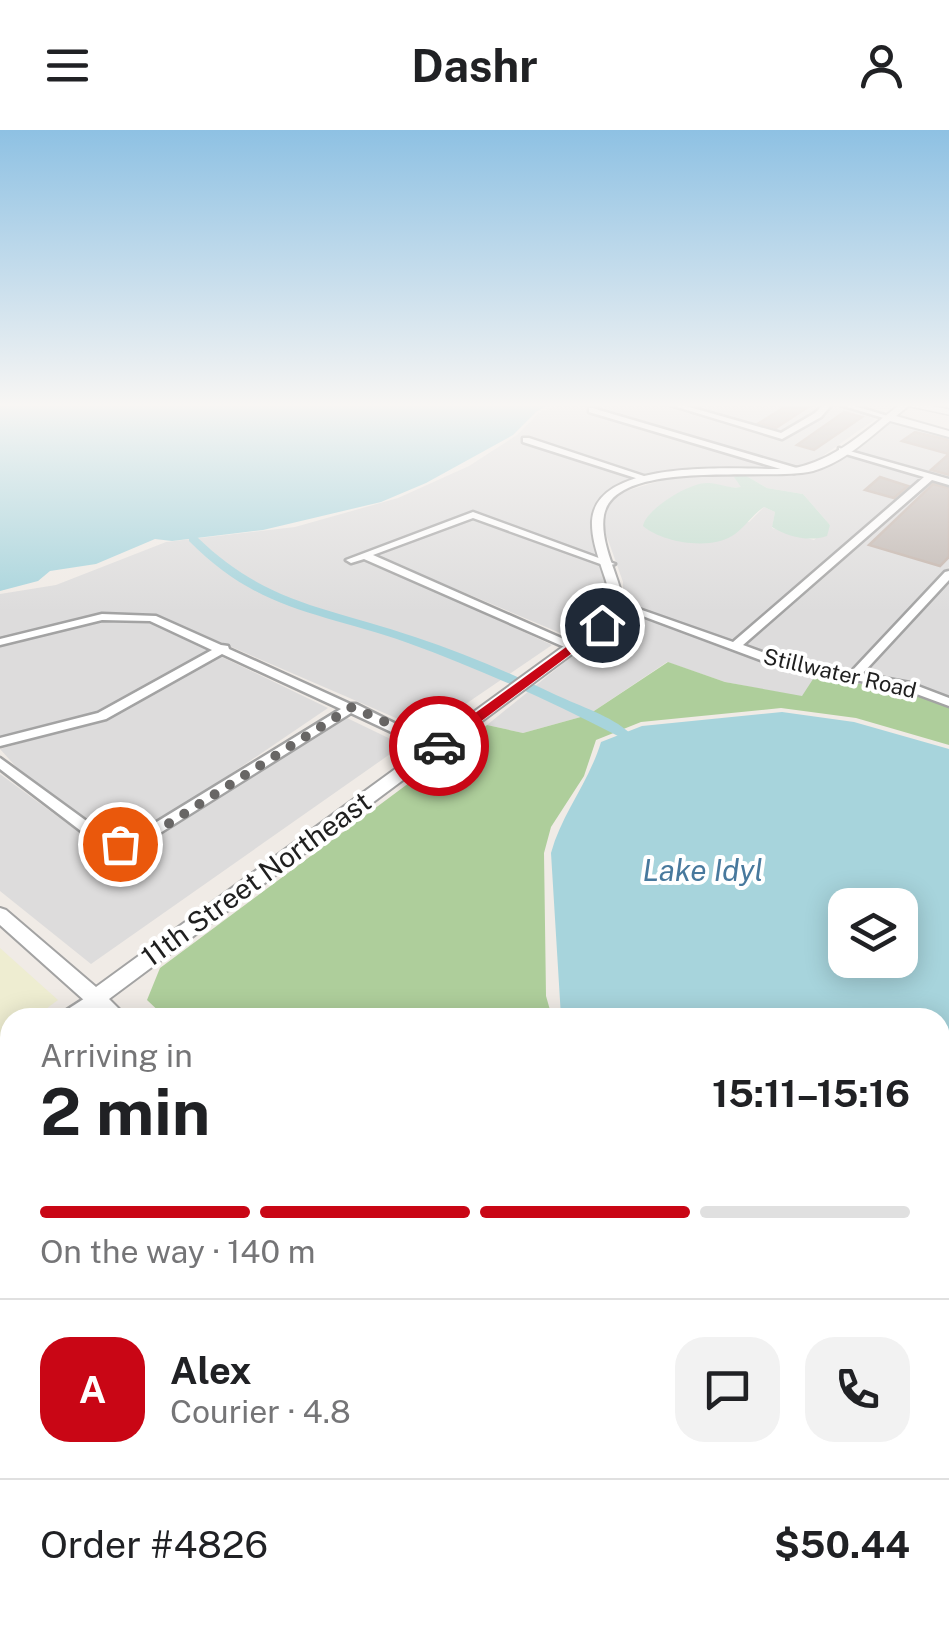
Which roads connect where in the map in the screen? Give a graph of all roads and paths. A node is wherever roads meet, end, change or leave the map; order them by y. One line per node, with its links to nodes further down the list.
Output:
1 (626, 473): 5 (street)
2 (765, 473): 5 (street)
3 (920, 473): 4 (street)
4 (930, 476): 6 (street); 13 (street)
5 (648, 480): 9 (street)
6 (949, 482)
7 (366, 556): 8 (street); 9 (street); 14 (street)
8 (350, 560)
9 (610, 564): 11 (street)
10 (949, 574): 16 (street)
11 (618, 605): 13 (street, Stillwater Road); 14 (street, 11th Street Northeast)
12 (0, 642): 15 (street)
13 (734, 646): 16 (street, Stillwater Road)
14 (573, 647): 20 (street, 11th Street Northeast)
15 (224, 648): 18 (street); 19 (street)
16 (855, 675): 17 (street, Stillwater Road)
17 (949, 702)
18 (352, 707): 20 (street); 21 (street)
19 (0, 742)
20 (437, 748): 23 (street, 11th Street Northeast)
21 (0, 762)
22 (0, 914): 23 (street)
23 (96, 998): 24 (street, 11th Street Northeast); 25 (street)
24 (82, 1008)
25 (107, 1008)

